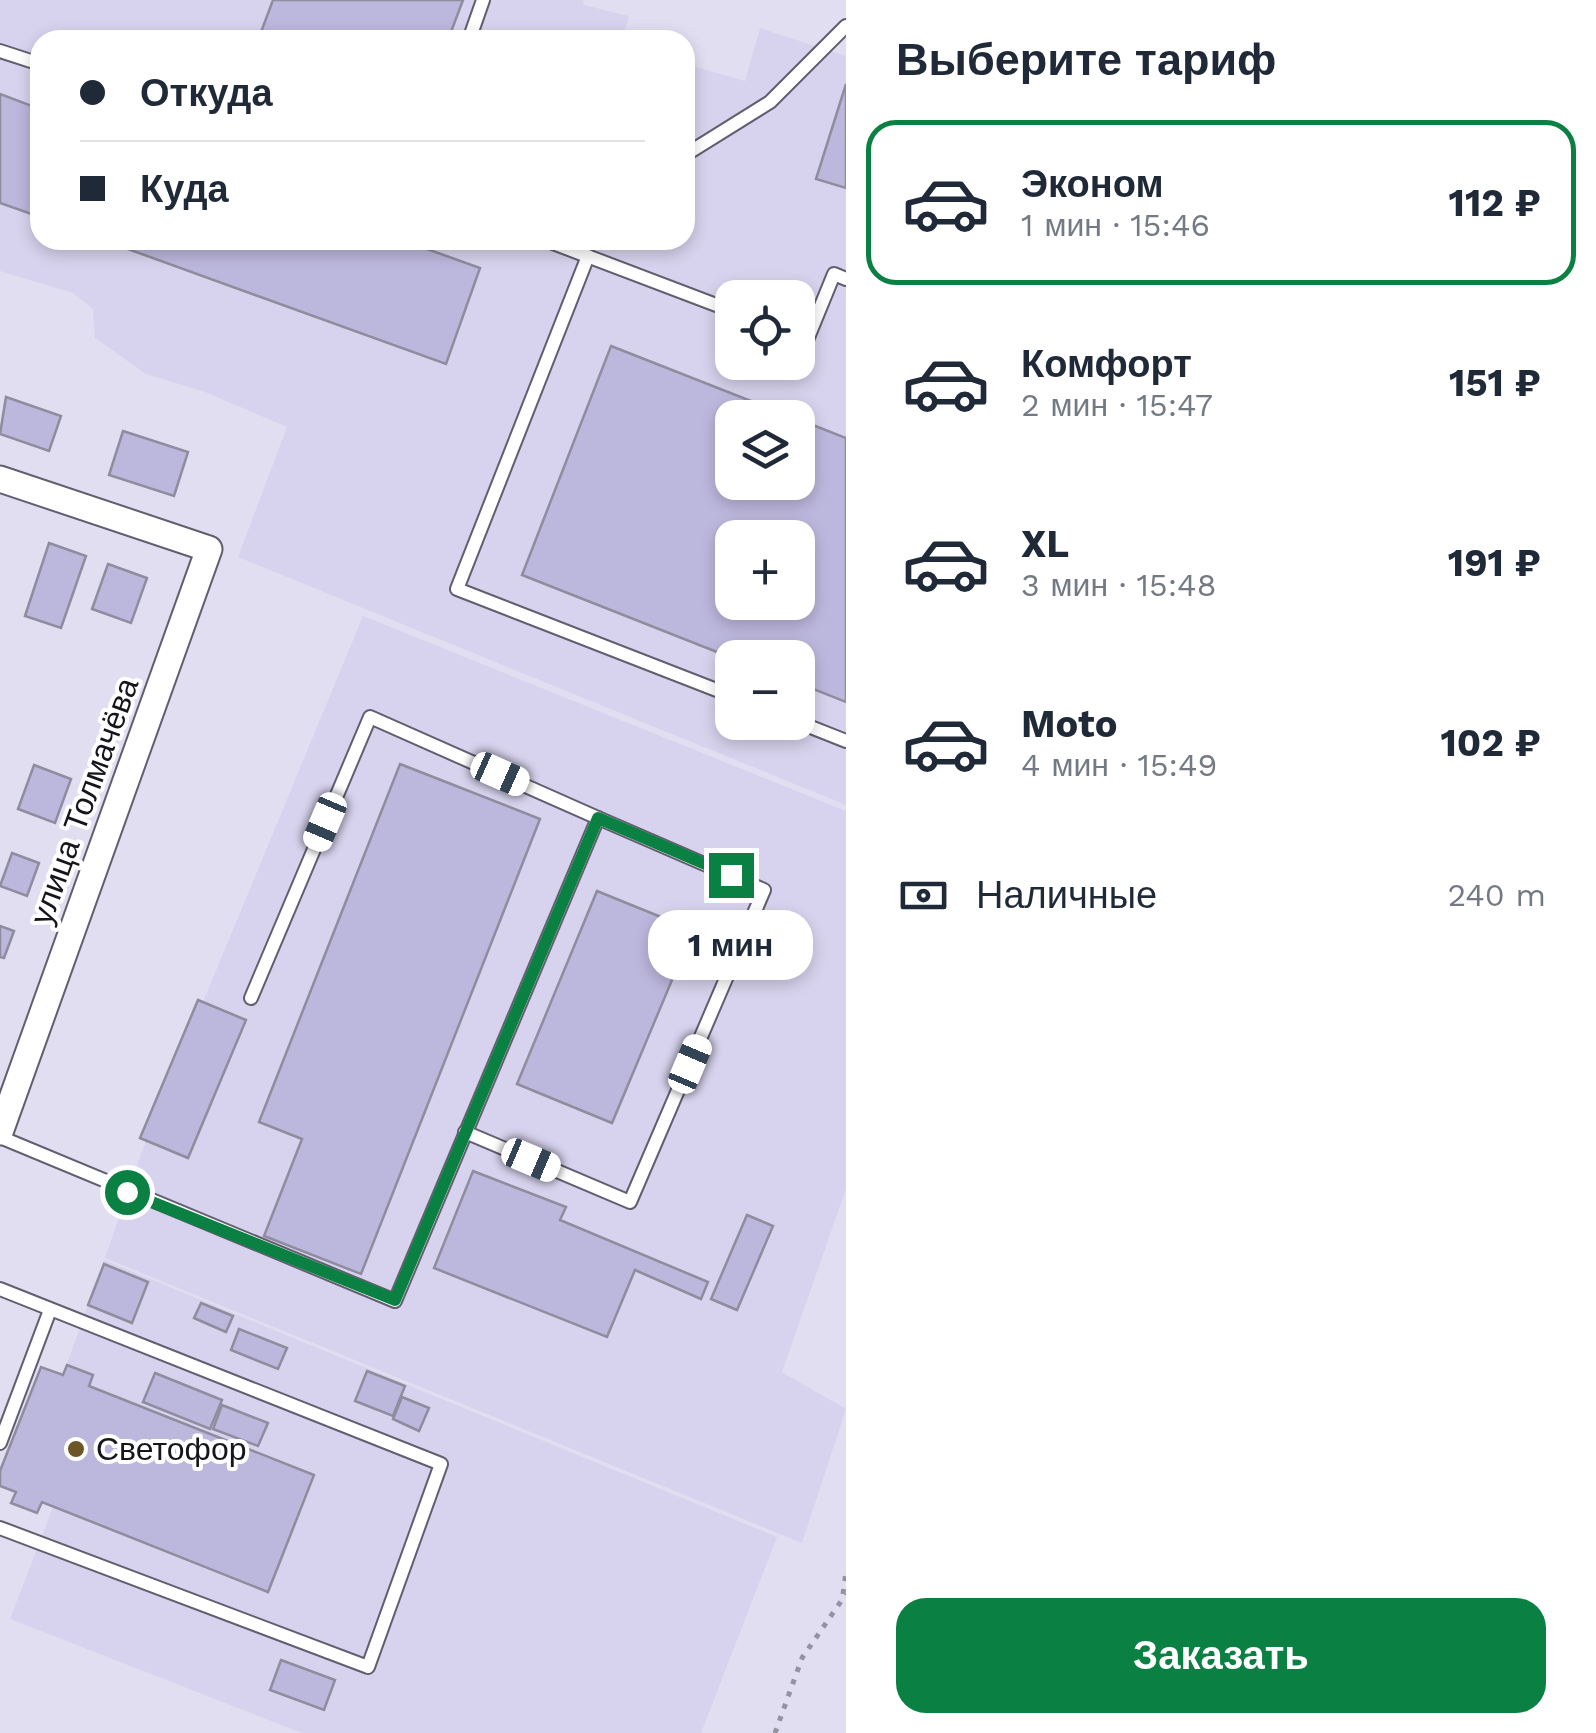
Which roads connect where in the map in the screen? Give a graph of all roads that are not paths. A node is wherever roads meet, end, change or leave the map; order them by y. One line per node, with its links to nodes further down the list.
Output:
1 (484, 0): 3 (lane)
2 (846, 26): 6 (lane)
3 (473, 30)
4 (0, 51): 5 (lane)
5 (30, 61)
6 (695, 149)
7 (572, 250): 8 (lane)
8 (588, 256): 10 (lane); 13 (lane)
9 (846, 279): 11 (lane)
10 (715, 305)
11 (815, 320)
12 (0, 479): 19 (street, улица Толмачёва)
13 (715, 689)
14 (815, 728): 15 (lane)
15 (846, 740)
16 (598, 818): 17 (lane); 18 (lane); 18 (lane)
17 (251, 998)
18 (465, 1132): 19 (lane)
19 (0, 1135)
20 (0, 1289): 21 (lane)
21 (50, 1310): 22 (lane); 23 (lane)
22 (0, 1443)
23 (0, 1528)

